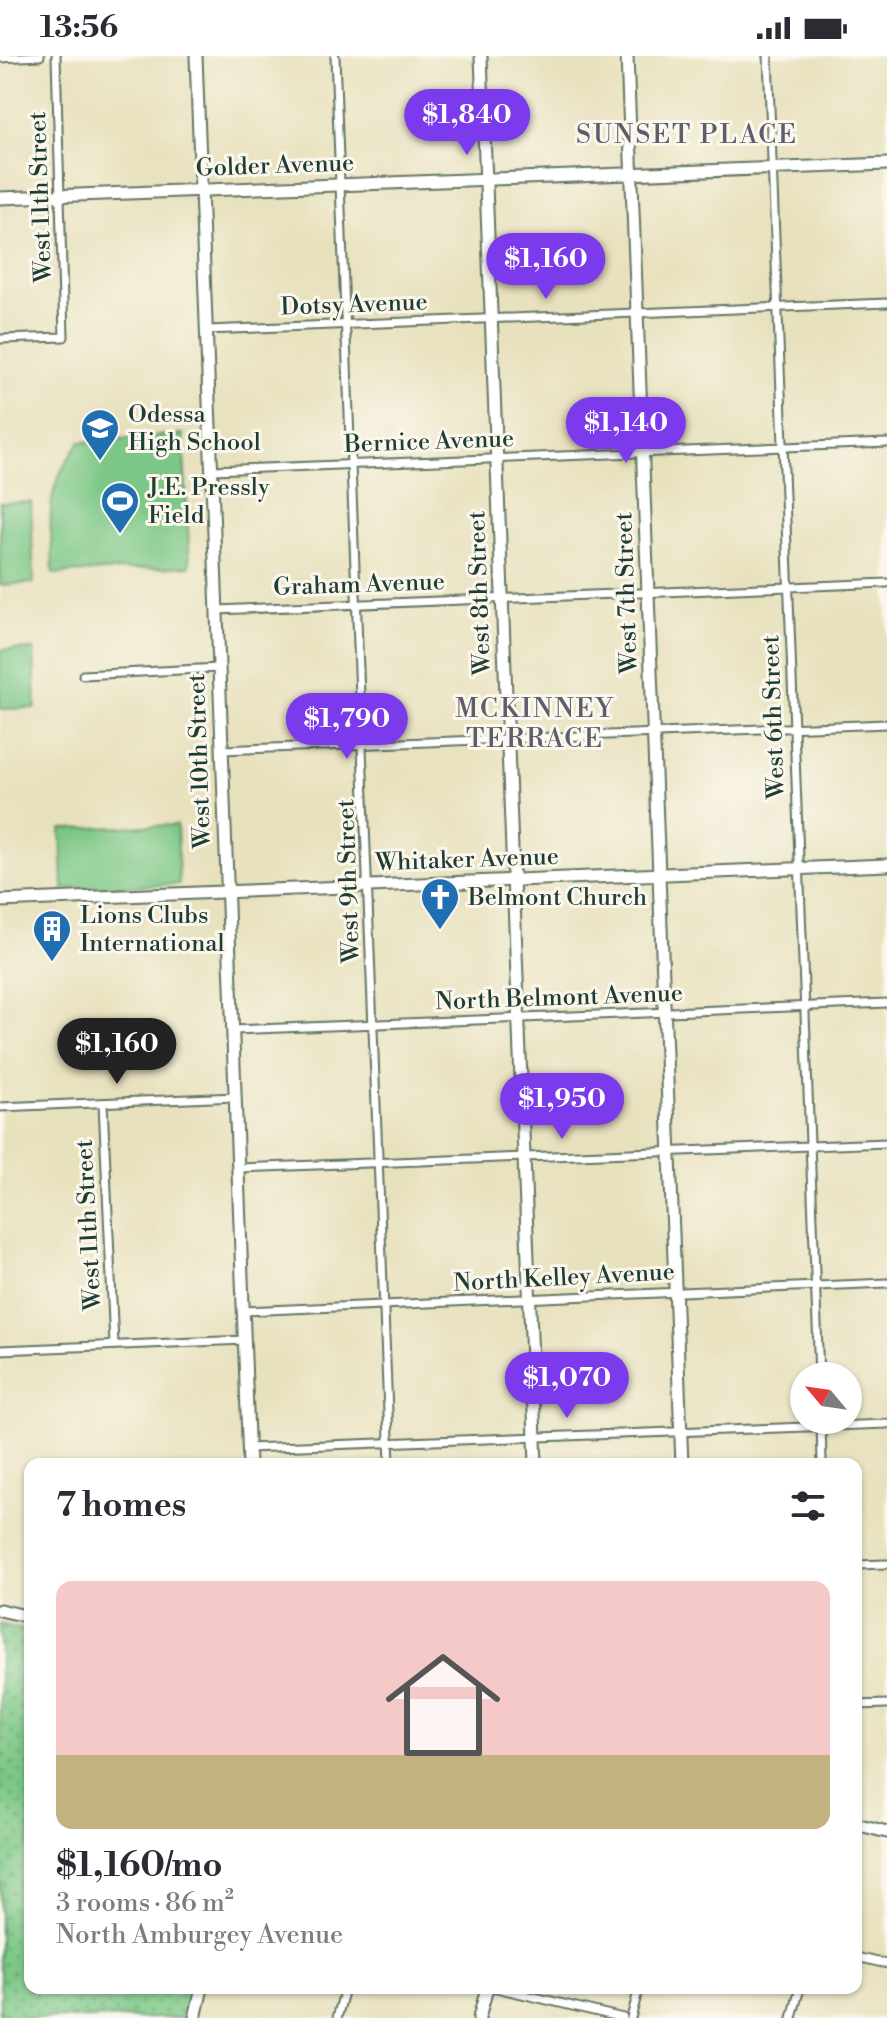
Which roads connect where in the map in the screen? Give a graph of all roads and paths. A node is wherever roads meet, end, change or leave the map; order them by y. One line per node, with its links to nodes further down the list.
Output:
1 (40, 56): 8 (street)
2 (56, 56): 15 (street, West 11th Street)
3 (196, 56): 14 (street, West 10th Street)
4 (335, 56): 13 (street, West 9th Street)
5 (481, 56): 12 (street, West 8th Street)
6 (627, 56): 11 (street, West 7th Street)
7 (768, 56): 10 (street, West 6th Street)
8 (0, 58)
9 (887, 164): 10 (street, Golder Avenue)
10 (771, 167): 11 (street, Golder Avenue); 18 (street, West 6th Street)
11 (632, 172): 12 (street, Golder Avenue); 19 (street, West 7th Street)
12 (485, 178): 13 (street, Golder Avenue); 20 (street, West 8th Street)
13 (340, 184): 14 (street, Golder Avenue); 21 (street, West 9th Street)
14 (201, 189): 15 (street, Golder Avenue); 22 (street, West 10th Street)
15 (60, 195): 16 (street, Golder Avenue); 23 (street, West 11th Street)
16 (0, 198)
17 (887, 303): 18 (street, Dotsy Avenue)
18 (777, 308): 19 (street, Dotsy Avenue); 25 (street, West 6th Street)
19 (637, 313): 20 (street, Dotsy Avenue); 26 (street, West 7th Street)
20 (490, 319): 21 (street, Dotsy Avenue); 27 (street, West 8th Street)
21 (346, 324): 22 (street, Dotsy Avenue); 28 (street, West 9th Street)
22 (206, 330): 29 (street, West 10th Street)
23 (0, 339)
24 (887, 443): 25 (street, Bernice Avenue)
25 (782, 447): 26 (street, Bernice Avenue); 31 (street, West 6th Street)
26 (643, 452): 27 (street, Bernice Avenue); 32 (street, West 7th Street)
27 (496, 458): 28 (street, Bernice Avenue); 33 (street, West 8th Street)
28 (351, 464): 29 (street, Bernice Avenue); 34 (street, West 9th Street)
29 (212, 470): 35 (street, West 10th Street)
30 (887, 583): 31 (street, Graham Avenue)
31 (788, 587): 32 (street, Graham Avenue); 39 (street, West 6th Street)
32 (648, 593): 33 (street, Graham Avenue); 40 (street, West 7th Street)
33 (501, 598): 34 (street, Graham Avenue); 41 (street, West 8th Street)
34 (357, 604): 35 (street, Graham Avenue); 42 (street, West 9th Street)
35 (217, 610): 36 (street, West 10th Street)
36 (219, 668): 37 (street); 43 (street, West 10th Street)
37 (83, 675)
38 (887, 724): 39 (street)
39 (793, 727): 40 (street); 45 (street, West 6th Street)
40 (654, 733): 41 (street); 46 (street, West 7th Street)
41 (507, 739): 42 (street); 47 (street, West 8th Street)
42 (362, 744): 43 (street); 48 (street, West 9th Street)
43 (222, 750): 49 (street, West 10th Street)
44 (887, 865): 45 (street, Whitaker Avenue)
45 (797, 869): 46 (street, Whitaker Avenue); 52 (street, West 6th Street)
46 (658, 874): 47 (street, Whitaker Avenue); 53 (street, West 7th Street)
47 (513, 880): 48 (street, Whitaker Avenue); 54 (street, West 8th Street)
48 (365, 885): 49 (street, Whitaker Avenue); 55 (street, West 9th Street)
49 (225, 891): 50 (street, Whitaker Avenue); 56 (street, West 10th Street)
50 (0, 901)
51 (887, 1003): 52 (street, North Belmont Avenue)
52 (804, 1007): 53 (street, North Belmont Avenue); 61 (street, West 6th Street)
53 (665, 1012): 54 (street, North Belmont Avenue); 62 (street, West 7th Street)
54 (518, 1019): 55 (street, North Belmont Avenue); 63 (street, West 8th Street)
55 (373, 1024): 56 (street, North Belmont Avenue); 64 (street, West 9th Street)
56 (233, 1030): 57 (street, West 10th Street)
57 (236, 1097): 58 (street); 65 (street, West 10th Street)
58 (103, 1103): 59 (street); 73 (street, West 11th Street)
59 (0, 1107)
60 (887, 1143): 61 (street)
61 (810, 1146): 62 (street); 67 (street, West 6th Street)
62 (670, 1152): 63 (street); 68 (street, West 7th Street)
63 (524, 1159): 64 (street); 69 (street, West 8th Street)
64 (379, 1163): 65 (street); 70 (street, West 9th Street)
65 (239, 1168): 71 (street, West 10th Street)
66 (887, 1283): 67 (street, North Kelley Avenue)
67 (815, 1286): 68 (street, North Kelley Avenue); 75 (street, West 6th Street)
68 (675, 1292): 69 (street, North Kelley Avenue); 79 (street, West 7th Street)
69 (529, 1298): 70 (street, North Kelley Avenue); 81 (street, West 8th Street)
70 (382, 1305): 71 (street, North Kelley Avenue); 82 (street, West 9th Street)
71 (244, 1311): 72 (street, West 10th Street)
72 (246, 1340): 73 (street); 83 (street, West 10th Street)
73 (114, 1345): 74 (street)
74 (0, 1350)
75 (818, 1362)
76 (862, 1424): 77 (street)
77 (887, 1424)
78 (790, 1425): 79 (street)
79 (681, 1432): 81 (street); 87 (street, West 7th Street)
80 (821, 1434): 88 (street)
81 (535, 1437): 82 (street); 86 (street, West 8th Street)
82 (389, 1443): 83 (street); 85 (street, West 9th Street)
83 (248, 1448): 84 (street, West 10th Street)
84 (249, 1458)
85 (390, 1458)
86 (536, 1458)
87 (682, 1458)
88 (822, 1458)
89 (887, 1564): 90 (street)
90 (862, 1565)
91 (0, 1610): 92 (street)
92 (24, 1616)
93 (887, 1704): 94 (street)
94 (862, 1705)
95 (862, 1826): 96 (street)
96 (887, 1832)
97 (862, 1958): 98 (street)
98 (887, 1964)
99 (201, 1994): 105 (street)
100 (343, 1994): 106 (street)
101 (485, 1994): 107 (street)
102 (521, 1994): 108 (street)
103 (637, 1994): 109 (street)
104 (798, 1994): 110 (street)
105 (195, 2018)
106 (337, 2018)
107 (479, 2018)
108 (623, 2018)
109 (631, 2018)
110 (792, 2018)

